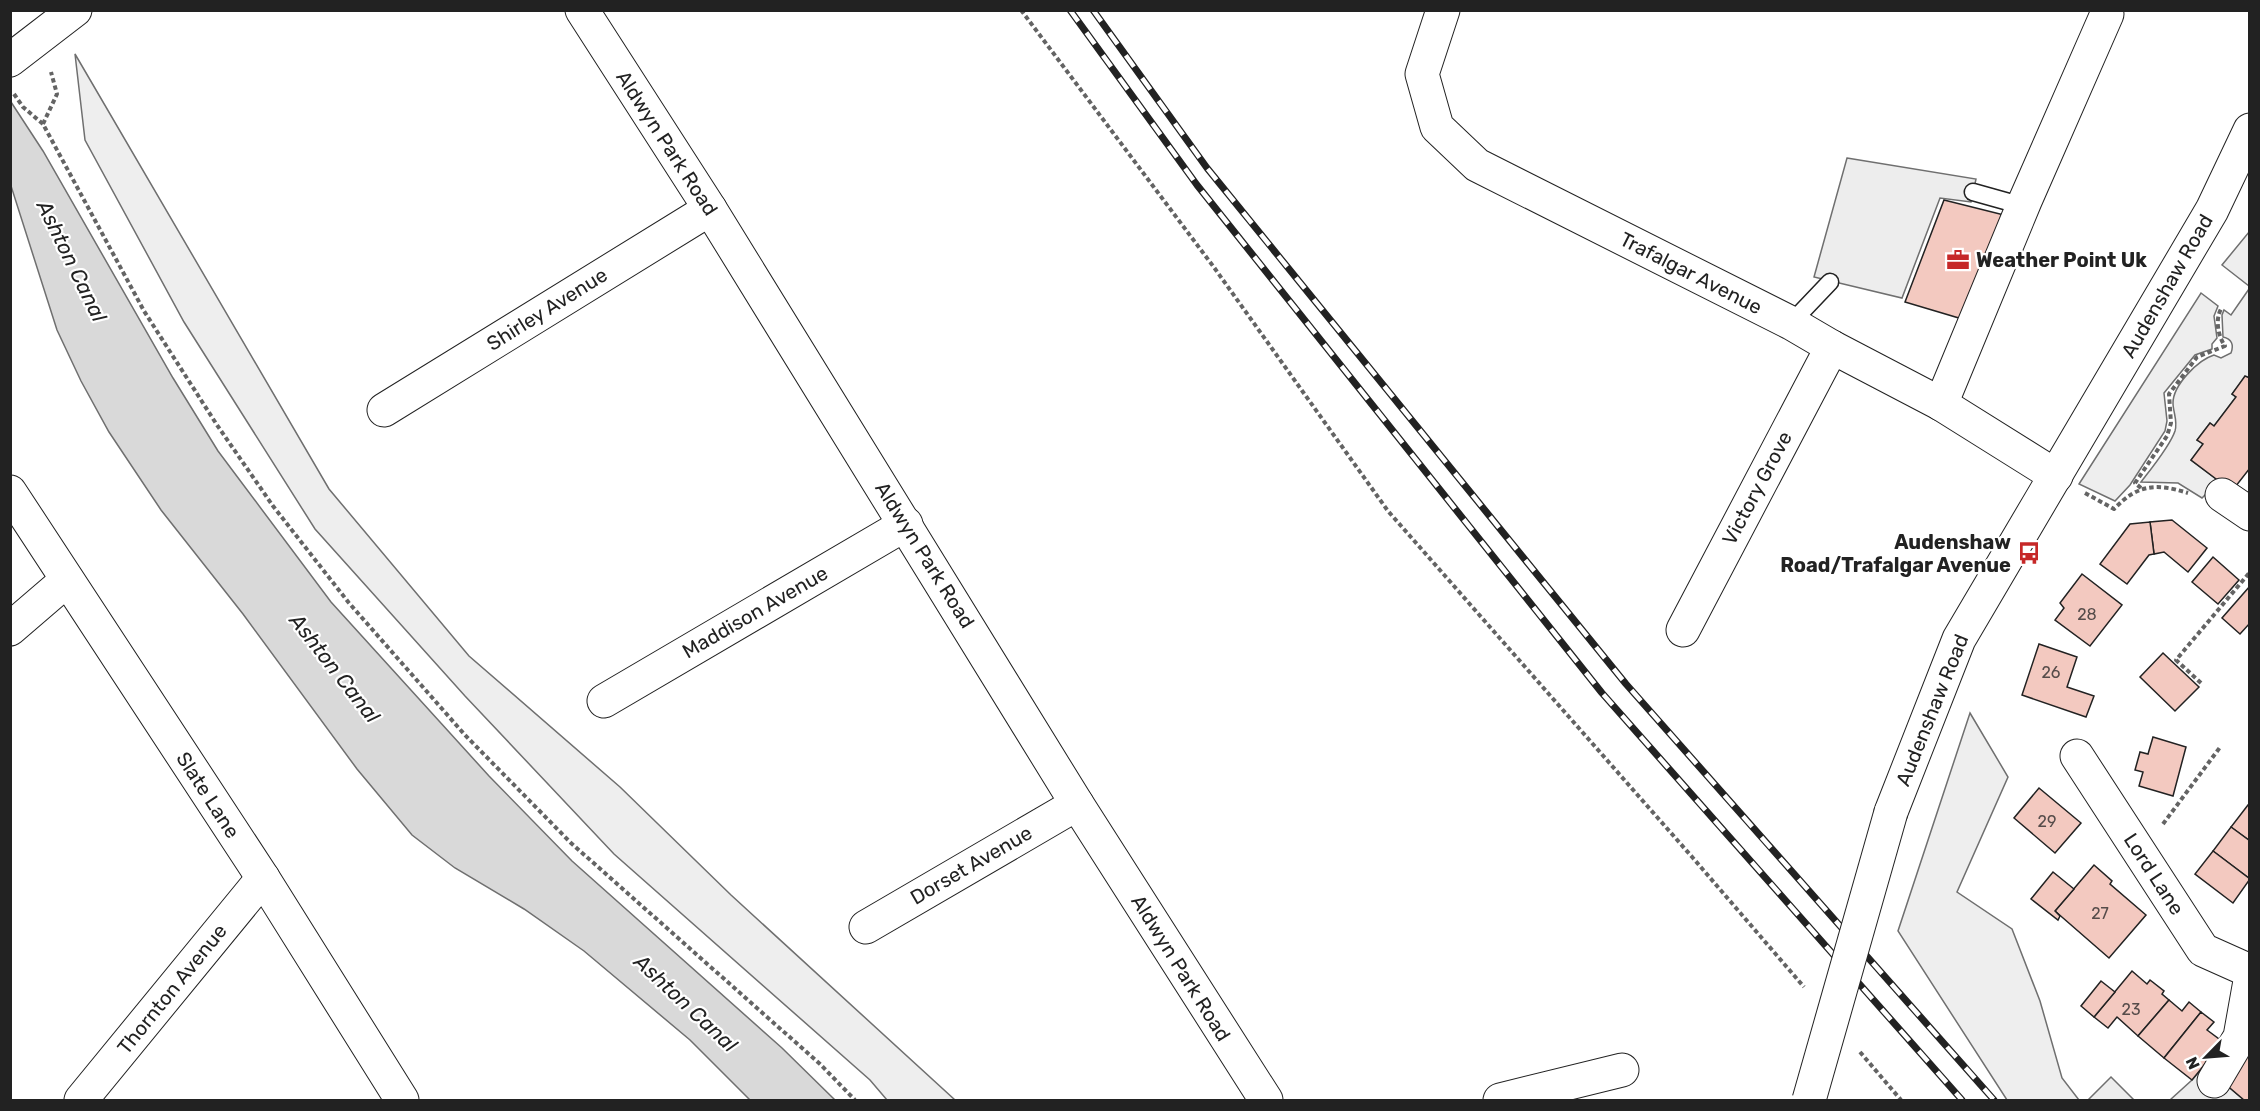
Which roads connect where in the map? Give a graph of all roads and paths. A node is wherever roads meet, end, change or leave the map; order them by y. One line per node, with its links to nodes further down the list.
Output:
1 (75, 10): 6 (street)
2 (582, 10): 13 (street, Aldwyn Park Road)
3 (1021, 10): 40 (path)
4 (1443, 10): 16 (street, Trafalgar Avenue)
5 (2107, 14): 12 (street)
6 (42, 36): 7 (street); 9 (path)
7 (10, 60)
8 (10, 89): 9 (path)
9 (43, 124): 46 (path)
10 (2248, 137): 20 (street, Audenshaw Road)
11 (1974, 192): 12 (lane)
12 (2023, 206): 18 (street)
13 (710, 209): 19 (street, Shirley Avenue); 25 (street, Aldwyn Park Road)
14 (1830, 282): 16 (lane)
15 (2221, 309): 21 (path)
16 (1791, 323): 17 (street, Trafalgar Avenue)
17 (1832, 347): 18 (street, Trafalgar Avenue); 29 (street, Victory Grove)
18 (1941, 404): 20 (street, Trafalgar Avenue)
19 (384, 410)
20 (2056, 476): 21 (path); 49 (street, Audenshaw Road, bridge)
21 (2141, 488): 23 (path)
22 (10, 492): 27 (street, Slate Lane)
23 (2209, 497): 24 (street)
24 (2250, 514)
25 (906, 524): 31 (street, Maddison Avenue); 34 (street, Aldwyn Park Road)
26 (2250, 572): 30 (path)
27 (68, 580): 28 (street); 36 (street, Slate Lane)
28 (10, 628)
29 (1683, 630)
30 (2201, 683)
31 (604, 701)
32 (2221, 746): 35 (path)
33 (2077, 756): 35 (street, Lord Lane)
34 (1077, 804): 37 (street, Dorset Avenue); 47 (street, Aldwyn Park Road)
35 (2140, 852): 38 (street, Lord Lane)
36 (263, 878): 44 (street, Thornton Avenue); 45 (street, Slate Lane)
37 (866, 927)
38 (2250, 971)
39 (2250, 981): 43 (street)
40 (1809, 993)
41 (1855, 1047): 50 (path)
42 (1622, 1070): 48 (street)
43 (2214, 1081)
44 (81, 1101)
45 (402, 1101)
46 (855, 1101)
47 (1266, 1101)
48 (1500, 1101)
49 (1809, 1101)
50 (1901, 1101)

